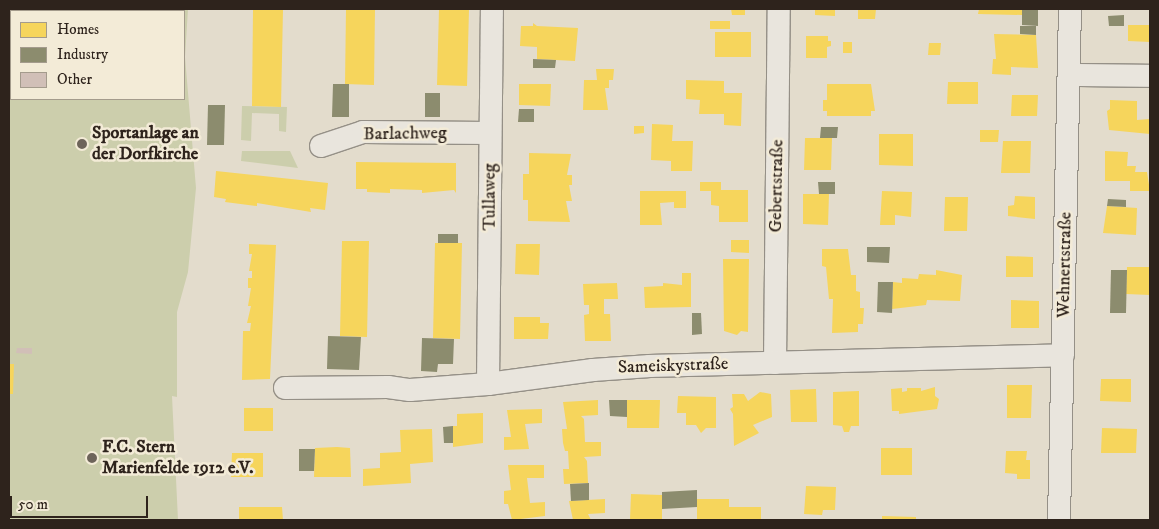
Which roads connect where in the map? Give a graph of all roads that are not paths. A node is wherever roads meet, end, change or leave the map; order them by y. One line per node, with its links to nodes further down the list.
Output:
1 (492, 9): 6 (street, Tullaweg)
2 (779, 9): 9 (street, Gebertstraße)
3 (1070, 9): 4 (street, Wehnertstraße)
4 (1069, 75): 5 (street); 8 (street, Wehnertstraße)
5 (1150, 76)
6 (490, 133): 7 (street, Barlachweg); 10 (street, Tullaweg)
7 (321, 146)
8 (1063, 355): 9 (street, Sameiskystraße); 12 (street, Wehnertstraße)
9 (775, 363): 10 (street, Sameiskystraße)
10 (488, 384): 11 (street, Sameiskystraße)
11 (285, 388)
12 (1059, 520)

